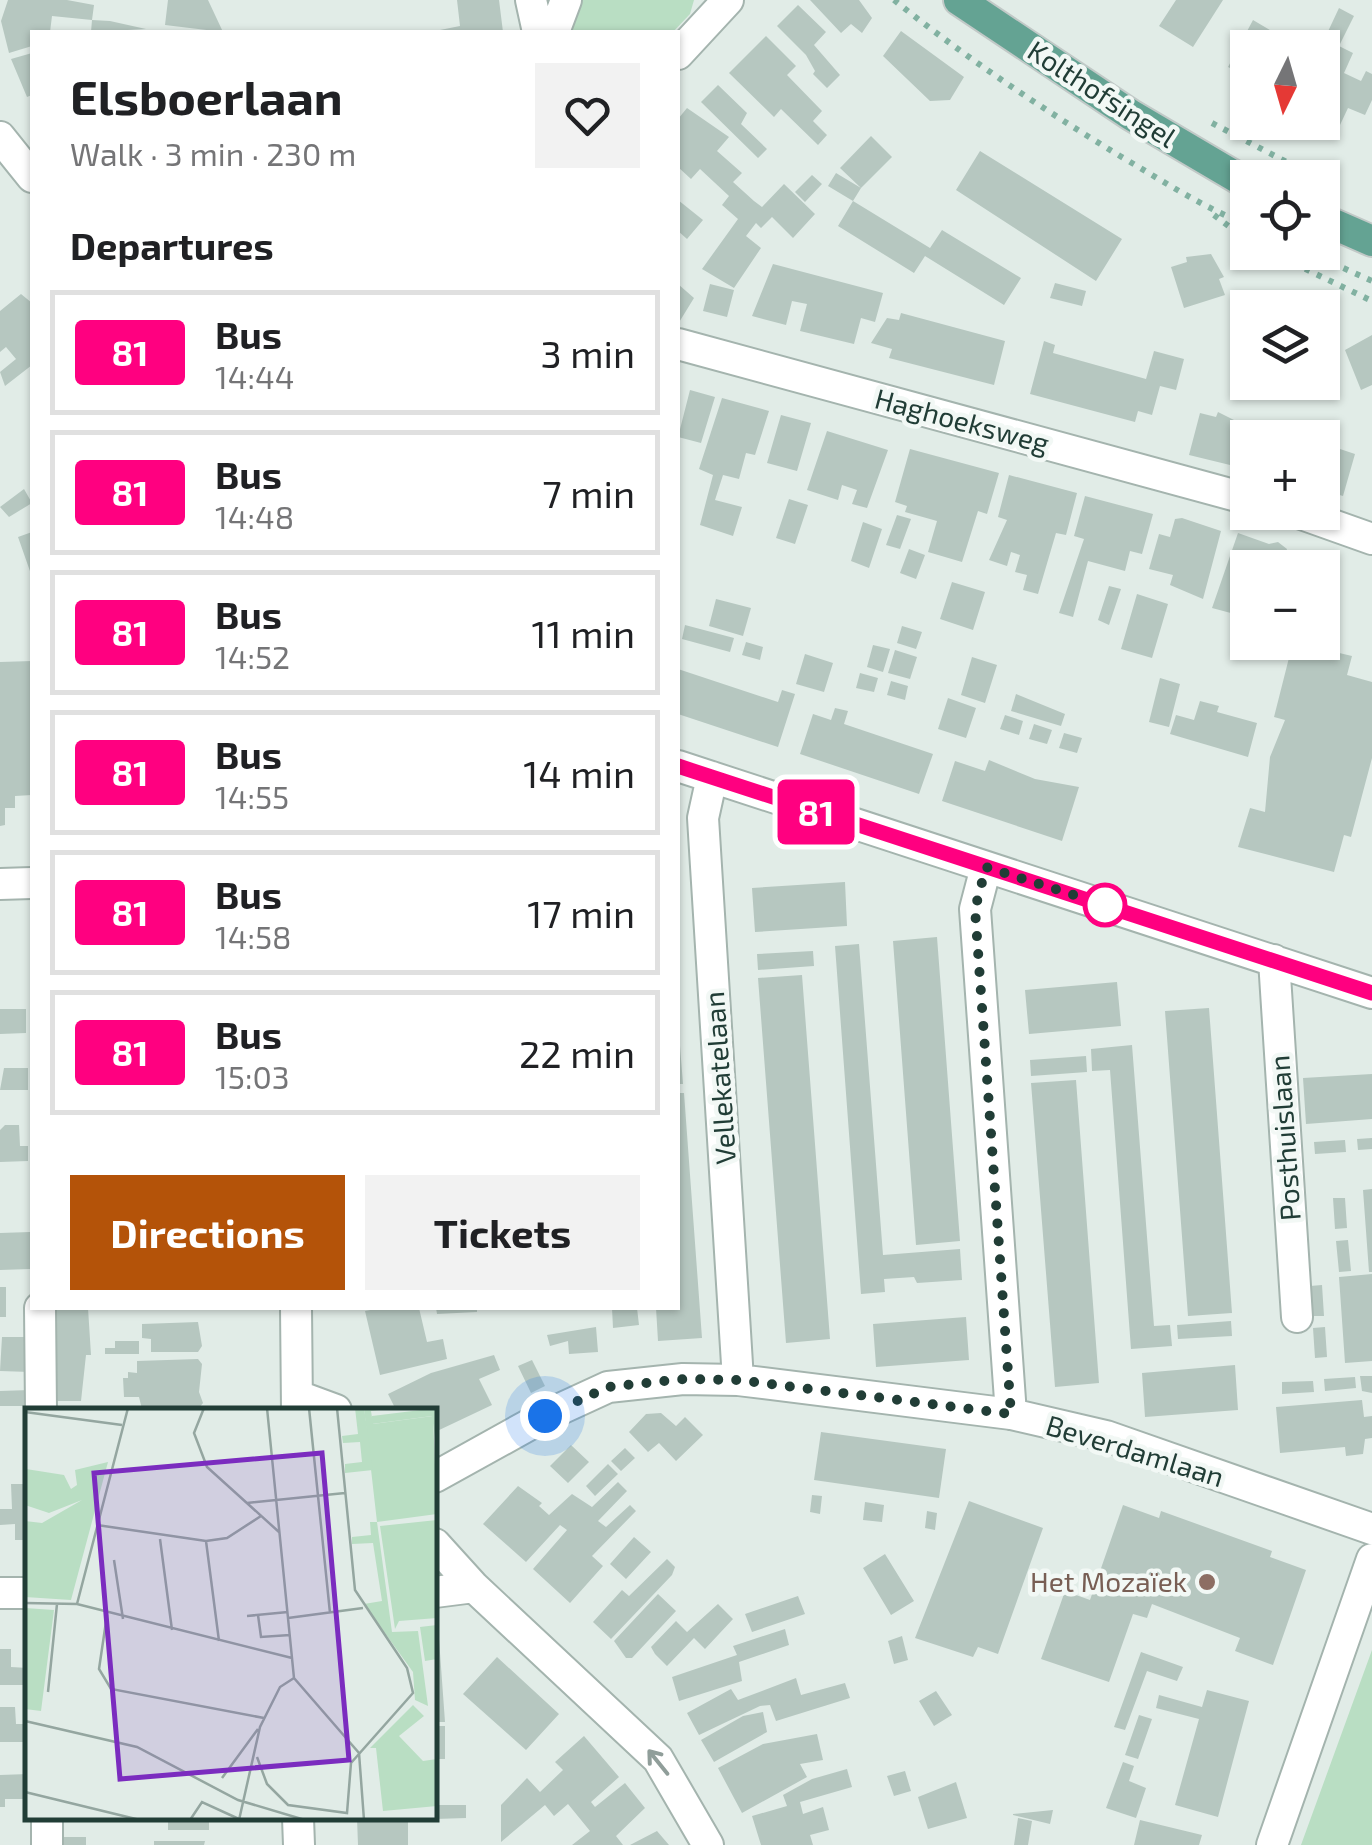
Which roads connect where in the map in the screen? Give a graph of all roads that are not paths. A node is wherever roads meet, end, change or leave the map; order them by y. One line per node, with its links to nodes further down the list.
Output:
1 (532, 0): 5 (street)
2 (566, 0): 6 (street)
3 (728, 0): 7 (street)
4 (959, 0): 9 (main road, Kolthofsingel)
5 (538, 30)
6 (555, 30)
7 (680, 52)
8 (0, 137): 10 (street)
9 (1230, 173)
10 (30, 174)
11 (1340, 227): 12 (main road)
12 (1372, 241)
13 (680, 345): 14 (street, Haghoeksweg)
14 (1230, 494)
15 (1340, 528): 16 (street)
16 (1372, 539)
17 (680, 767): 18 (street)
18 (712, 778): 19 (street); 27 (street, Vellekatelaan)
19 (986, 867): 22 (street); 31 (street)
20 (30, 883): 21 (street)
21 (0, 884)
22 (1274, 960): 23 (street); 26 (street, Posthuislaan)
23 (1370, 983)
24 (40, 1310): 29 (street)
25 (296, 1310): 28 (street)
26 (1297, 1317)
27 (738, 1380): 31 (street, Beverdamlaan); 32 (street, Beverdamlaan)
28 (297, 1403): 30 (street)
29 (42, 1408)
30 (325, 1408)
31 (1011, 1414): 33 (street, Beverdamlaan)
32 (438, 1476)
33 (1372, 1529)
34 (438, 1547): 36 (street)
35 (1372, 1559): 41 (street)
36 (474, 1586): 37 (street); 40 (street, one-way to 36)
37 (438, 1592)
38 (298, 1820): 39 (street)
39 (299, 1845)
40 (708, 1845)
41 (1272, 1845)

